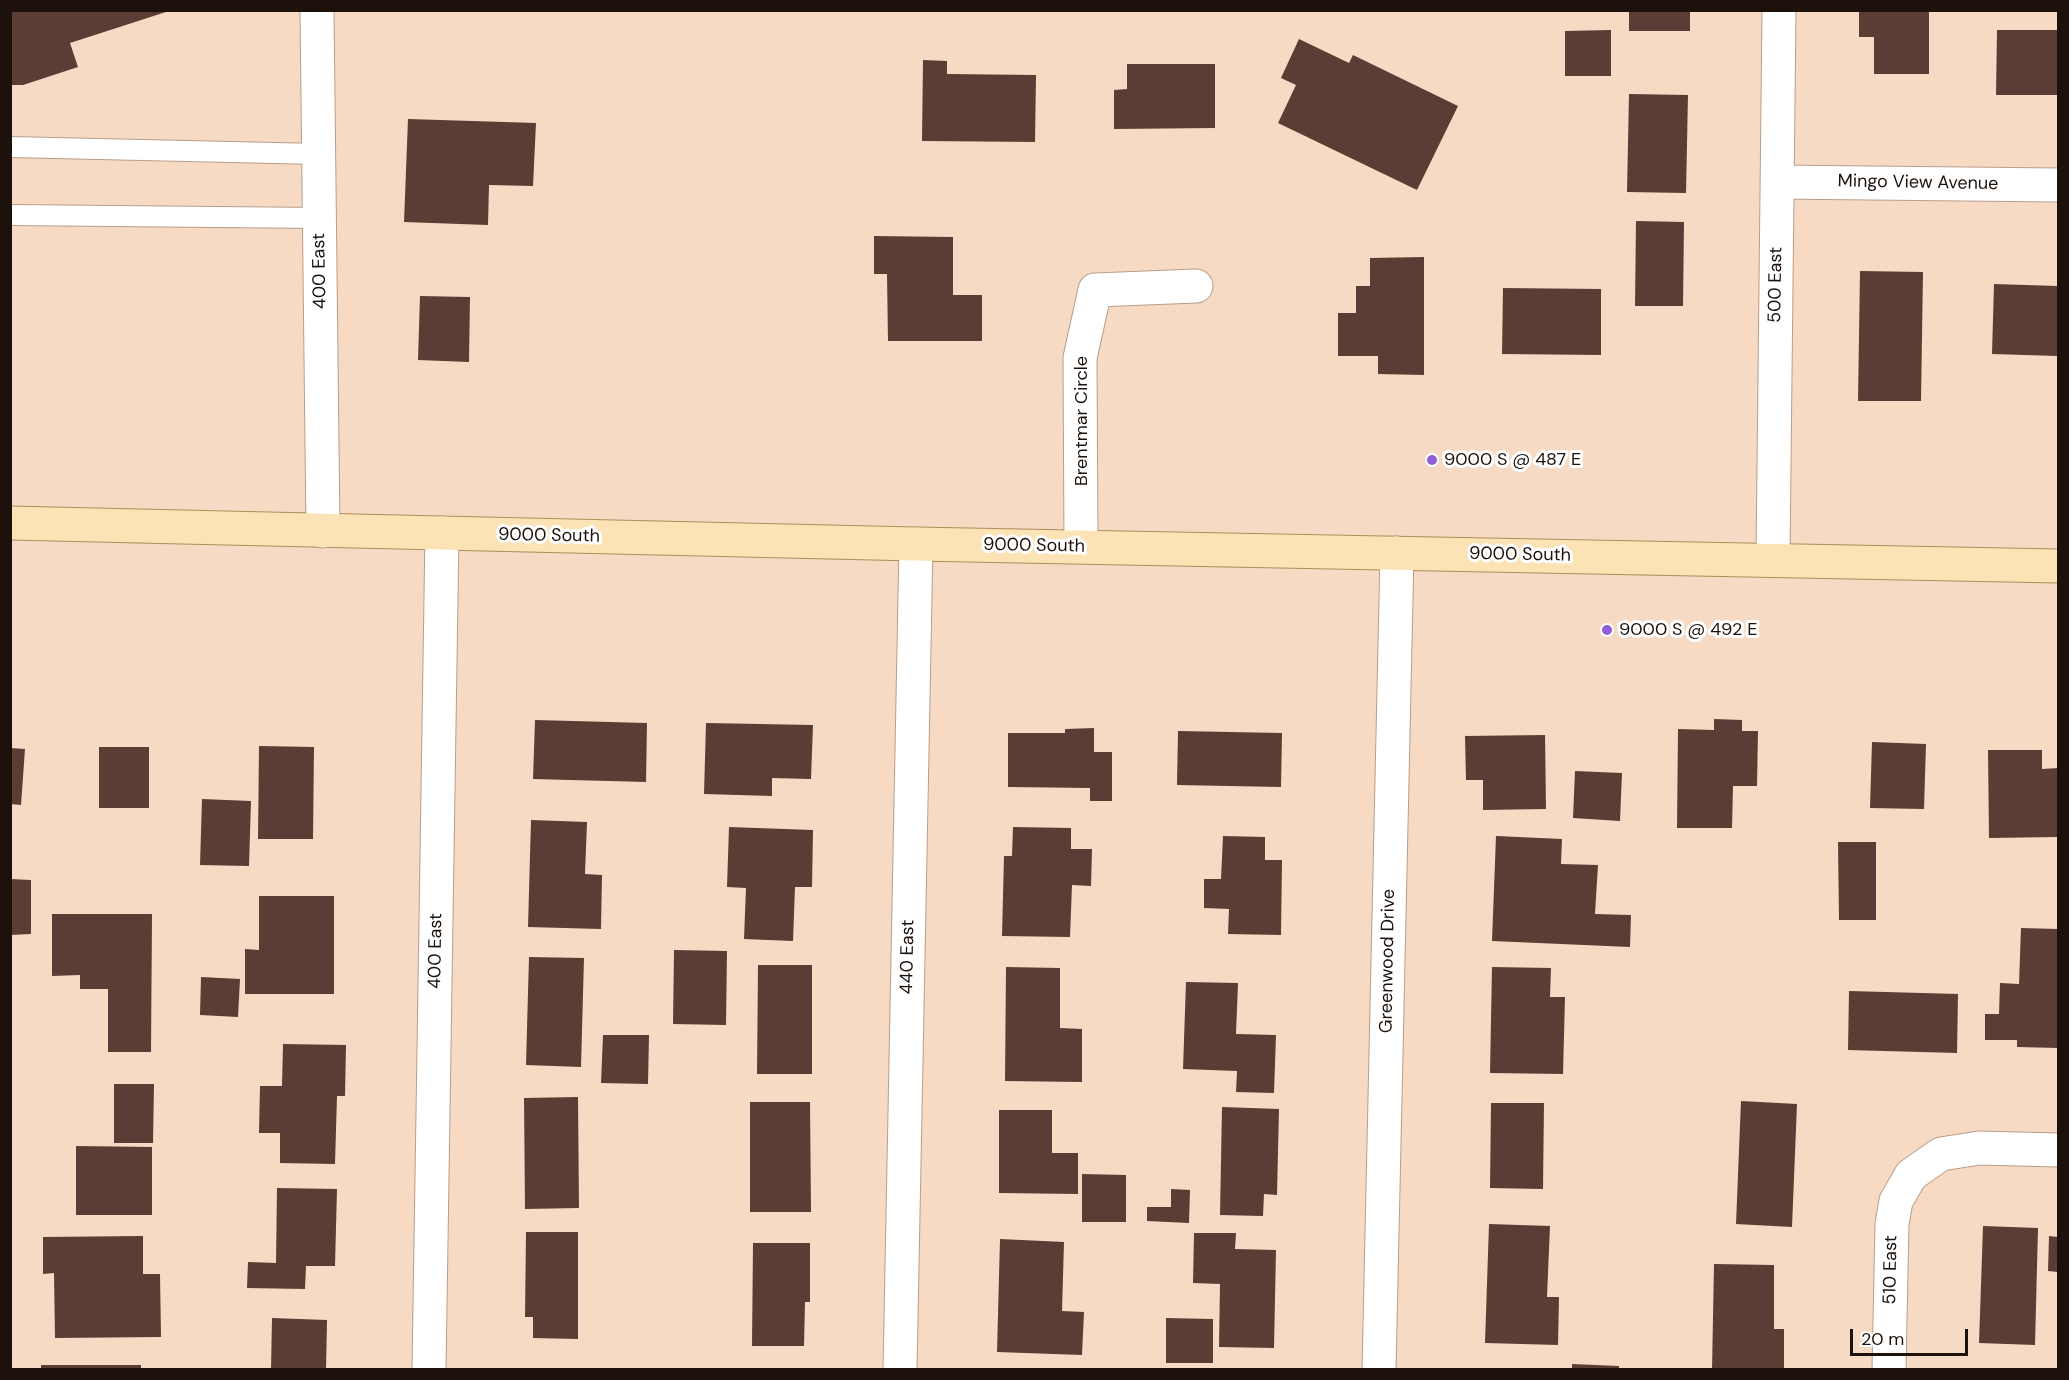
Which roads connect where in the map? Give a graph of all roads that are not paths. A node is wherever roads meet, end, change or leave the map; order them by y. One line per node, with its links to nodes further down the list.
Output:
1 (317, 10): 4 (street, 400 East)
2 (1779, 10): 5 (street, 500 East)
3 (10, 147): 4 (lane)
4 (319, 154): 8 (street, 400 East)
5 (1777, 182): 6 (street, Mingo View Avenue); 16 (street, 500 East)
6 (2058, 185)
7 (10, 215): 8 (lane)
8 (319, 218): 11 (street, 400 East)
9 (1196, 286): 14 (street, Brentmar Circle)
10 (10, 523): 11 (main road, 9000 South)
11 (323, 531): 12 (main road, 9000 South)
12 (442, 533): 13 (main road, 9000 South); 19 (street, 400 East)
13 (916, 543): 14 (main road, 9000 South); 20 (street, 440 East)
14 (1081, 546): 15 (main road, 9000 South)
15 (1397, 553): 16 (main road, 9000 South); 21 (street, Greenwood Drive)
16 (1773, 559): 17 (main road, 9000 South)
17 (2058, 566)
18 (2058, 1150): 22 (street, 510 East)
19 (429, 1370)
20 (900, 1370)
21 (1379, 1370)
22 (1889, 1370)

